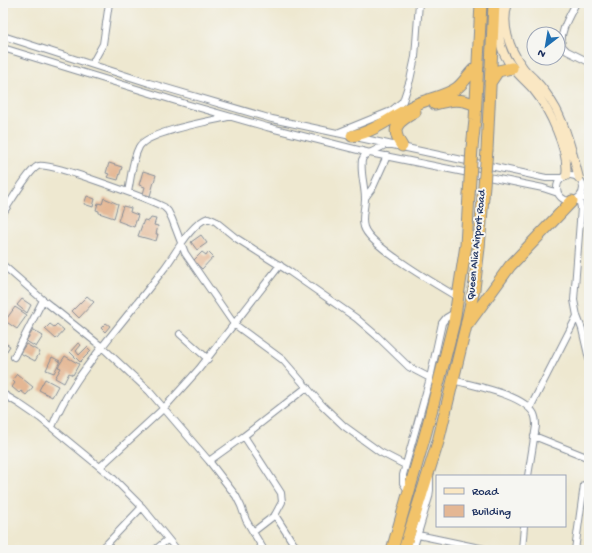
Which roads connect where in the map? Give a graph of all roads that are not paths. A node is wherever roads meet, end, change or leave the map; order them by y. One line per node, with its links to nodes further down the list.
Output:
1 (109, 3): 11 (street)
2 (419, 3): 17 (street)
3 (481, 3): 12 (highway, Queen Alia Airport Road)
4 (494, 3): 14 (highway, Queen Alia Airport Road)
5 (499, 3): 13 (street)
6 (508, 3): 24 (street)
7 (576, 3): 10 (street)
8 (3, 36): 11 (street)
9 (3, 48): 16 (street)
10 (589, 62)
11 (92, 64): 17 (street)
12 (478, 66): 15 (highway, Queen Alia Airport Road); 18 (highway)
13 (512, 68): 14 (highway); 23 (street)
14 (489, 84): 40 (highway, Queen Alia Airport Road, bridge)
15 (475, 106): 20 (highway); 35 (highway, Queen Alia Airport Road, bridge)
16 (230, 117): 21 (street); 26 (street)
17 (336, 133): 18 (street)
18 (352, 136): 19 (street)
19 (387, 144): 20 (street); 21 (street)
20 (402, 146): 23 (street)
21 (370, 153): 22 (street); 28 (street)
22 (387, 156): 27 (street); 28 (street)
23 (564, 177): 24 (street); 27 (street)
24 (580, 181): 25 (street); 30 (street)
25 (589, 186)
26 (128, 192): 31 (street); 32 (street)
27 (558, 192): 30 (street)
28 (365, 198): 35 (street)
29 (589, 199): 30 (street)
30 (575, 200): 38 (street); 40 (highway)
31 (3, 213)
32 (181, 245): 34 (street); 39 (street); 42 (street)
33 (3, 265): 36 (street)
34 (280, 265): 39 (street); 46 (street)
35 (459, 298): 37 (highway, Queen Alia Airport Road)
36 (43, 300): 42 (street); 43 (street)
37 (456, 312): 46 (street); 62 (highway, Queen Alia Airport Road)
38 (577, 316): 45 (street); 51 (street)
39 (234, 324): 44 (street); 48 (street)
40 (466, 326): 47 (highway, Queen Alia Airport Road)
41 (180, 334): 44 (street)
42 (102, 346): 50 (street); 52 (street)
43 (14, 357)
44 (208, 359): 50 (street)
45 (589, 359)
46 (430, 378): 57 (street)
47 (453, 380): 51 (street); 59 (highway, Queen Alia Airport Road)
48 (307, 387): 53 (street); 57 (street)
49 (3, 394): 52 (street)
50 (164, 408): 56 (street); 58 (street)
51 (530, 408): 54 (street)
52 (52, 427): 58 (street)
53 (244, 436): 56 (street); 64 (street)
54 (534, 436): 55 (street); 60 (street)
55 (589, 458)
56 (209, 461): 66 (street)
57 (405, 465): 62 (street)
58 (100, 467): 63 (street)
59 (429, 471): 67 (street); 75 (highway, Queen Alia Airport Road)
60 (528, 475)
61 (584, 485): 79 (street)
62 (409, 492): 69 (highway, Queen Alia Airport Road)
63 (142, 507): 68 (street); 70 (street)
64 (275, 515): 66 (street); 74 (street)
65 (524, 527): 78 (street)
66 (253, 532): 73 (street)
67 (418, 535): 76 (street); 77 (street)
68 (168, 538): 71 (street); 72 (street)
69 (391, 549)
70 (101, 550)
71 (155, 550)
72 (176, 550)
73 (264, 550)
74 (300, 550)
75 (404, 550)
76 (414, 550)
77 (487, 550)
78 (522, 550)
79 (575, 550)

